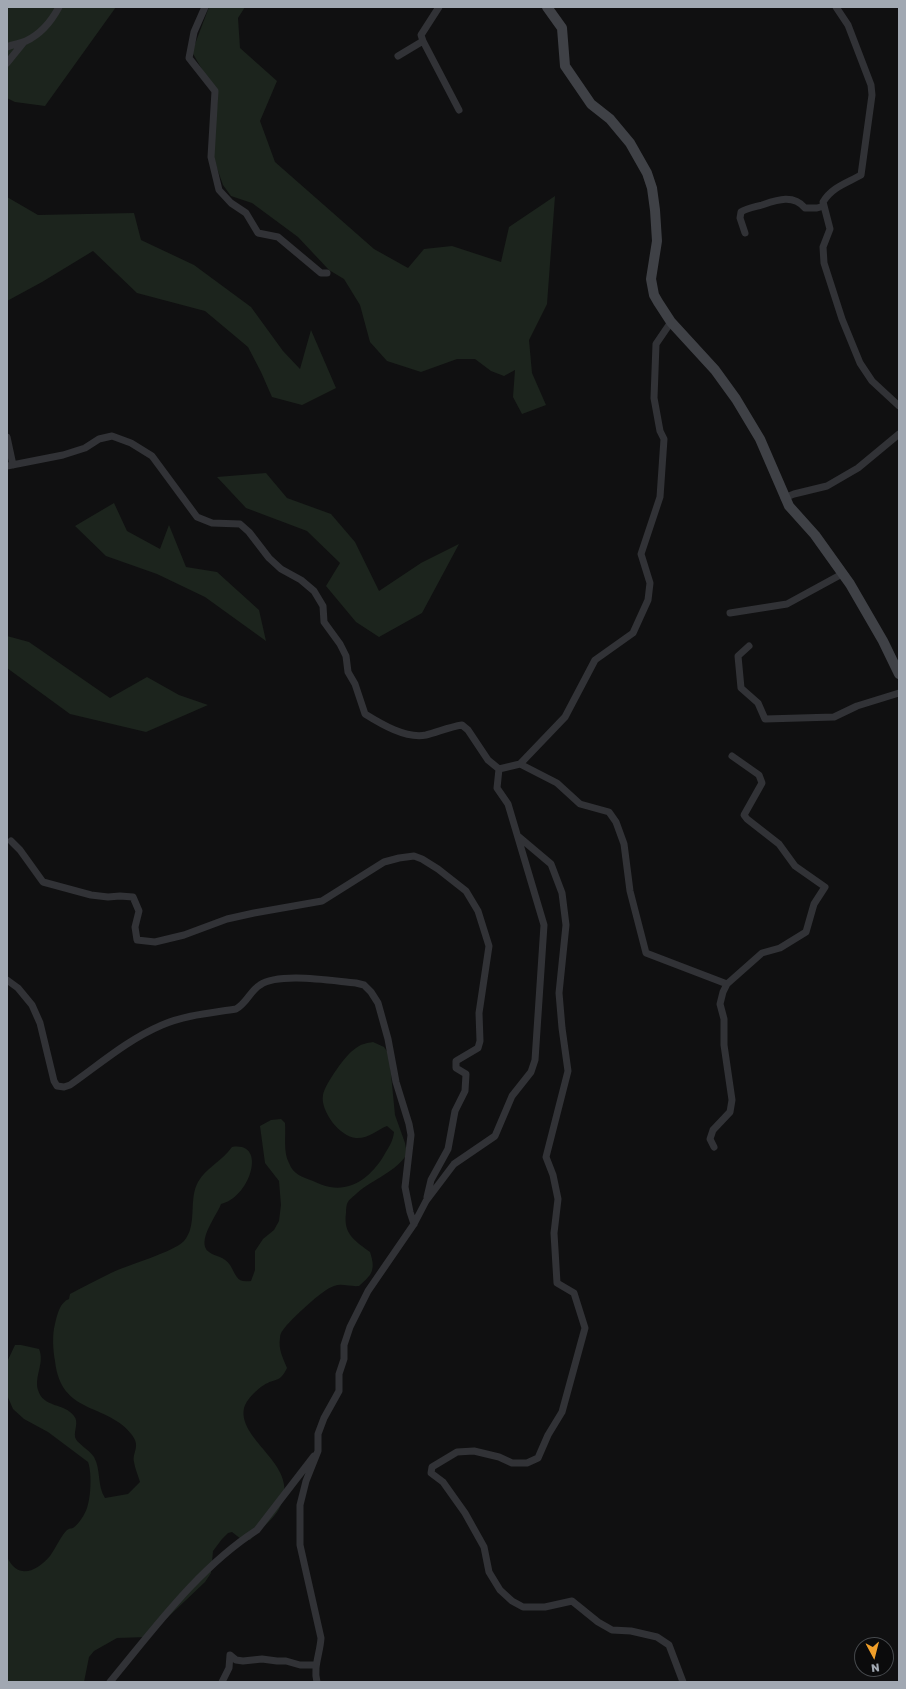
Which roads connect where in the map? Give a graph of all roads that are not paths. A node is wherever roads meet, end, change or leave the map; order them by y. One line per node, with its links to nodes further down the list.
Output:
1 (59, 7): 7 (street)
2 (205, 7): 14 (street)
3 (439, 7): 6 (street)
4 (547, 7): 15 (street)
5 (836, 7): 12 (street)
6 (422, 41): 9 (street); 11 (street)
7 (24, 42): 8 (street); 10 (street)
8 (7, 47)
9 (398, 56)
10 (7, 63)
11 (459, 110)
12 (824, 206): 13 (street); 16 (street)
13 (745, 233)
14 (327, 273)
15 (671, 322): 20 (street); 27 (street)
16 (899, 406)
17 (899, 434): 20 (street)
18 (7, 437): 19 (street)
19 (10, 466): 28 (street)
20 (784, 498): 21 (street)
21 (842, 574): 22 (street); 24 (street)
22 (730, 613)
23 (749, 646): 25 (street)
24 (899, 674)
25 (899, 693)
26 (732, 756): 32 (street)
27 (520, 764): 28 (street); 32 (street)
28 (499, 769): 29 (street)
29 (518, 836): 34 (street); 41 (street)
30 (11, 841): 34 (street)
31 (7, 980): 35 (street)
32 (727, 984): 33 (street)
33 (714, 1147)
34 (426, 1201): 35 (street)
35 (414, 1224): 36 (street)
36 (318, 1451): 37 (street); 38 (street)
37 (315, 1665): 39 (street); 40 (street)
38 (110, 1682)
39 (222, 1682)
40 (317, 1682)
41 (683, 1682)

